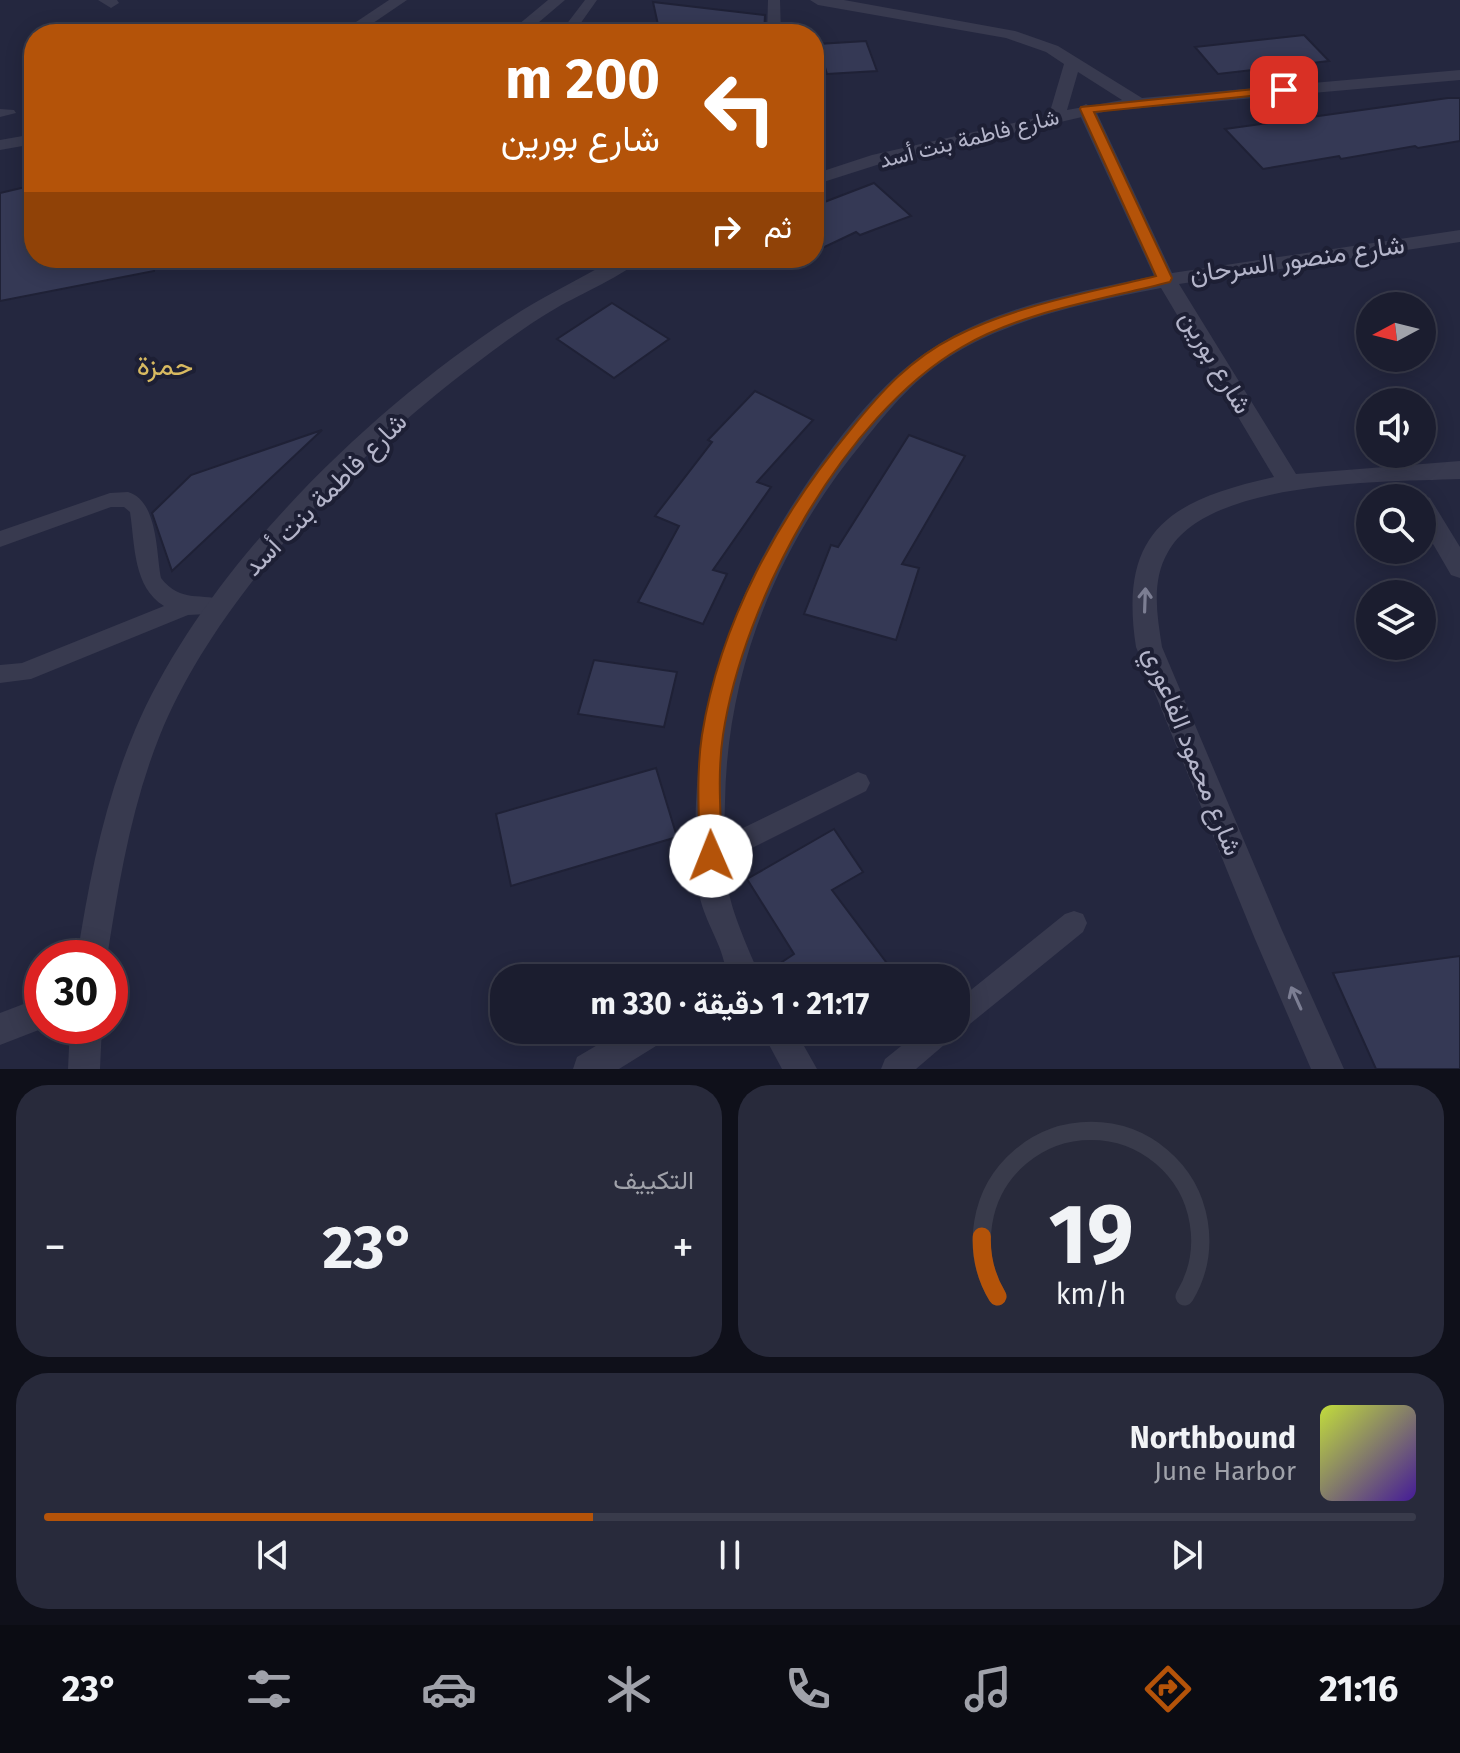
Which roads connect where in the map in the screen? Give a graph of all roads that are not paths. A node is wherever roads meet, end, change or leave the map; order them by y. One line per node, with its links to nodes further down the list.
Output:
1 (399, 0): 7 (street)
2 (413, 0): 7 (street)
3 (557, 0): 8 (street)
4 (591, 0): 9 (lane)
5 (774, 0): 10 (lane)
6 (818, 0): 11 (street)
7 (364, 23)
8 (527, 24)
9 (573, 24)
10 (774, 24)
11 (1073, 61): 13 (street); 15 (street)
12 (1460, 75): 13 (street, شارع فاطمة بنت أسد)
13 (1137, 102): 14 (street, شارع فاطمة بنت أسد)
14 (1086, 109): 15 (street, شارع فاطمة بنت أسد); 21 (street, شارع بورين)
15 (1057, 115): 18 (street, شارع فاطمة بنت أسد)
16 (24, 141): 17 (street)
17 (0, 145)
18 (824, 177)
19 (1460, 236): 21 (street, شارع منصور السرحان)
20 (614, 268): 30 (street, شارع فاطمة بنت أسد)
21 (1165, 278): 24 (street, شارع بورين); 33 (street, شارع منصور السرحان)
22 (1460, 470): 23 (street, شارع محمود الفاعوري)
23 (1404, 473): 24 (street, شارع محمود الفاعوري); 25 (street)
24 (1289, 482): 48 (street, شارع محمود الفاعوري, one-way to 24)
25 (1411, 484)
26 (1436, 528): 28 (street)
27 (0, 539): 29 (lane)
28 (1460, 568)
29 (187, 606): 30 (lane); 31 (lane)
30 (220, 607): 35 (street, شارع فاطمة بنت أسد)
31 (0, 674)
32 (858, 783): 33 (lane)
33 (711, 856): 36 (street, شارع منصور السرحان)
34 (1074, 923): 37 (lane)
35 (95, 940)
36 (738, 964)
37 (970, 1008)
38 (24, 1020): 39 (street)
39 (0, 1029)
40 (85, 1044): 44 (street)
41 (630, 1044): 45 (street)
42 (786, 1044): 46 (street)
43 (925, 1044): 47 (lane)
44 (84, 1069)
45 (589, 1069)
46 (801, 1069)
47 (895, 1069)
48 (1328, 1069)

